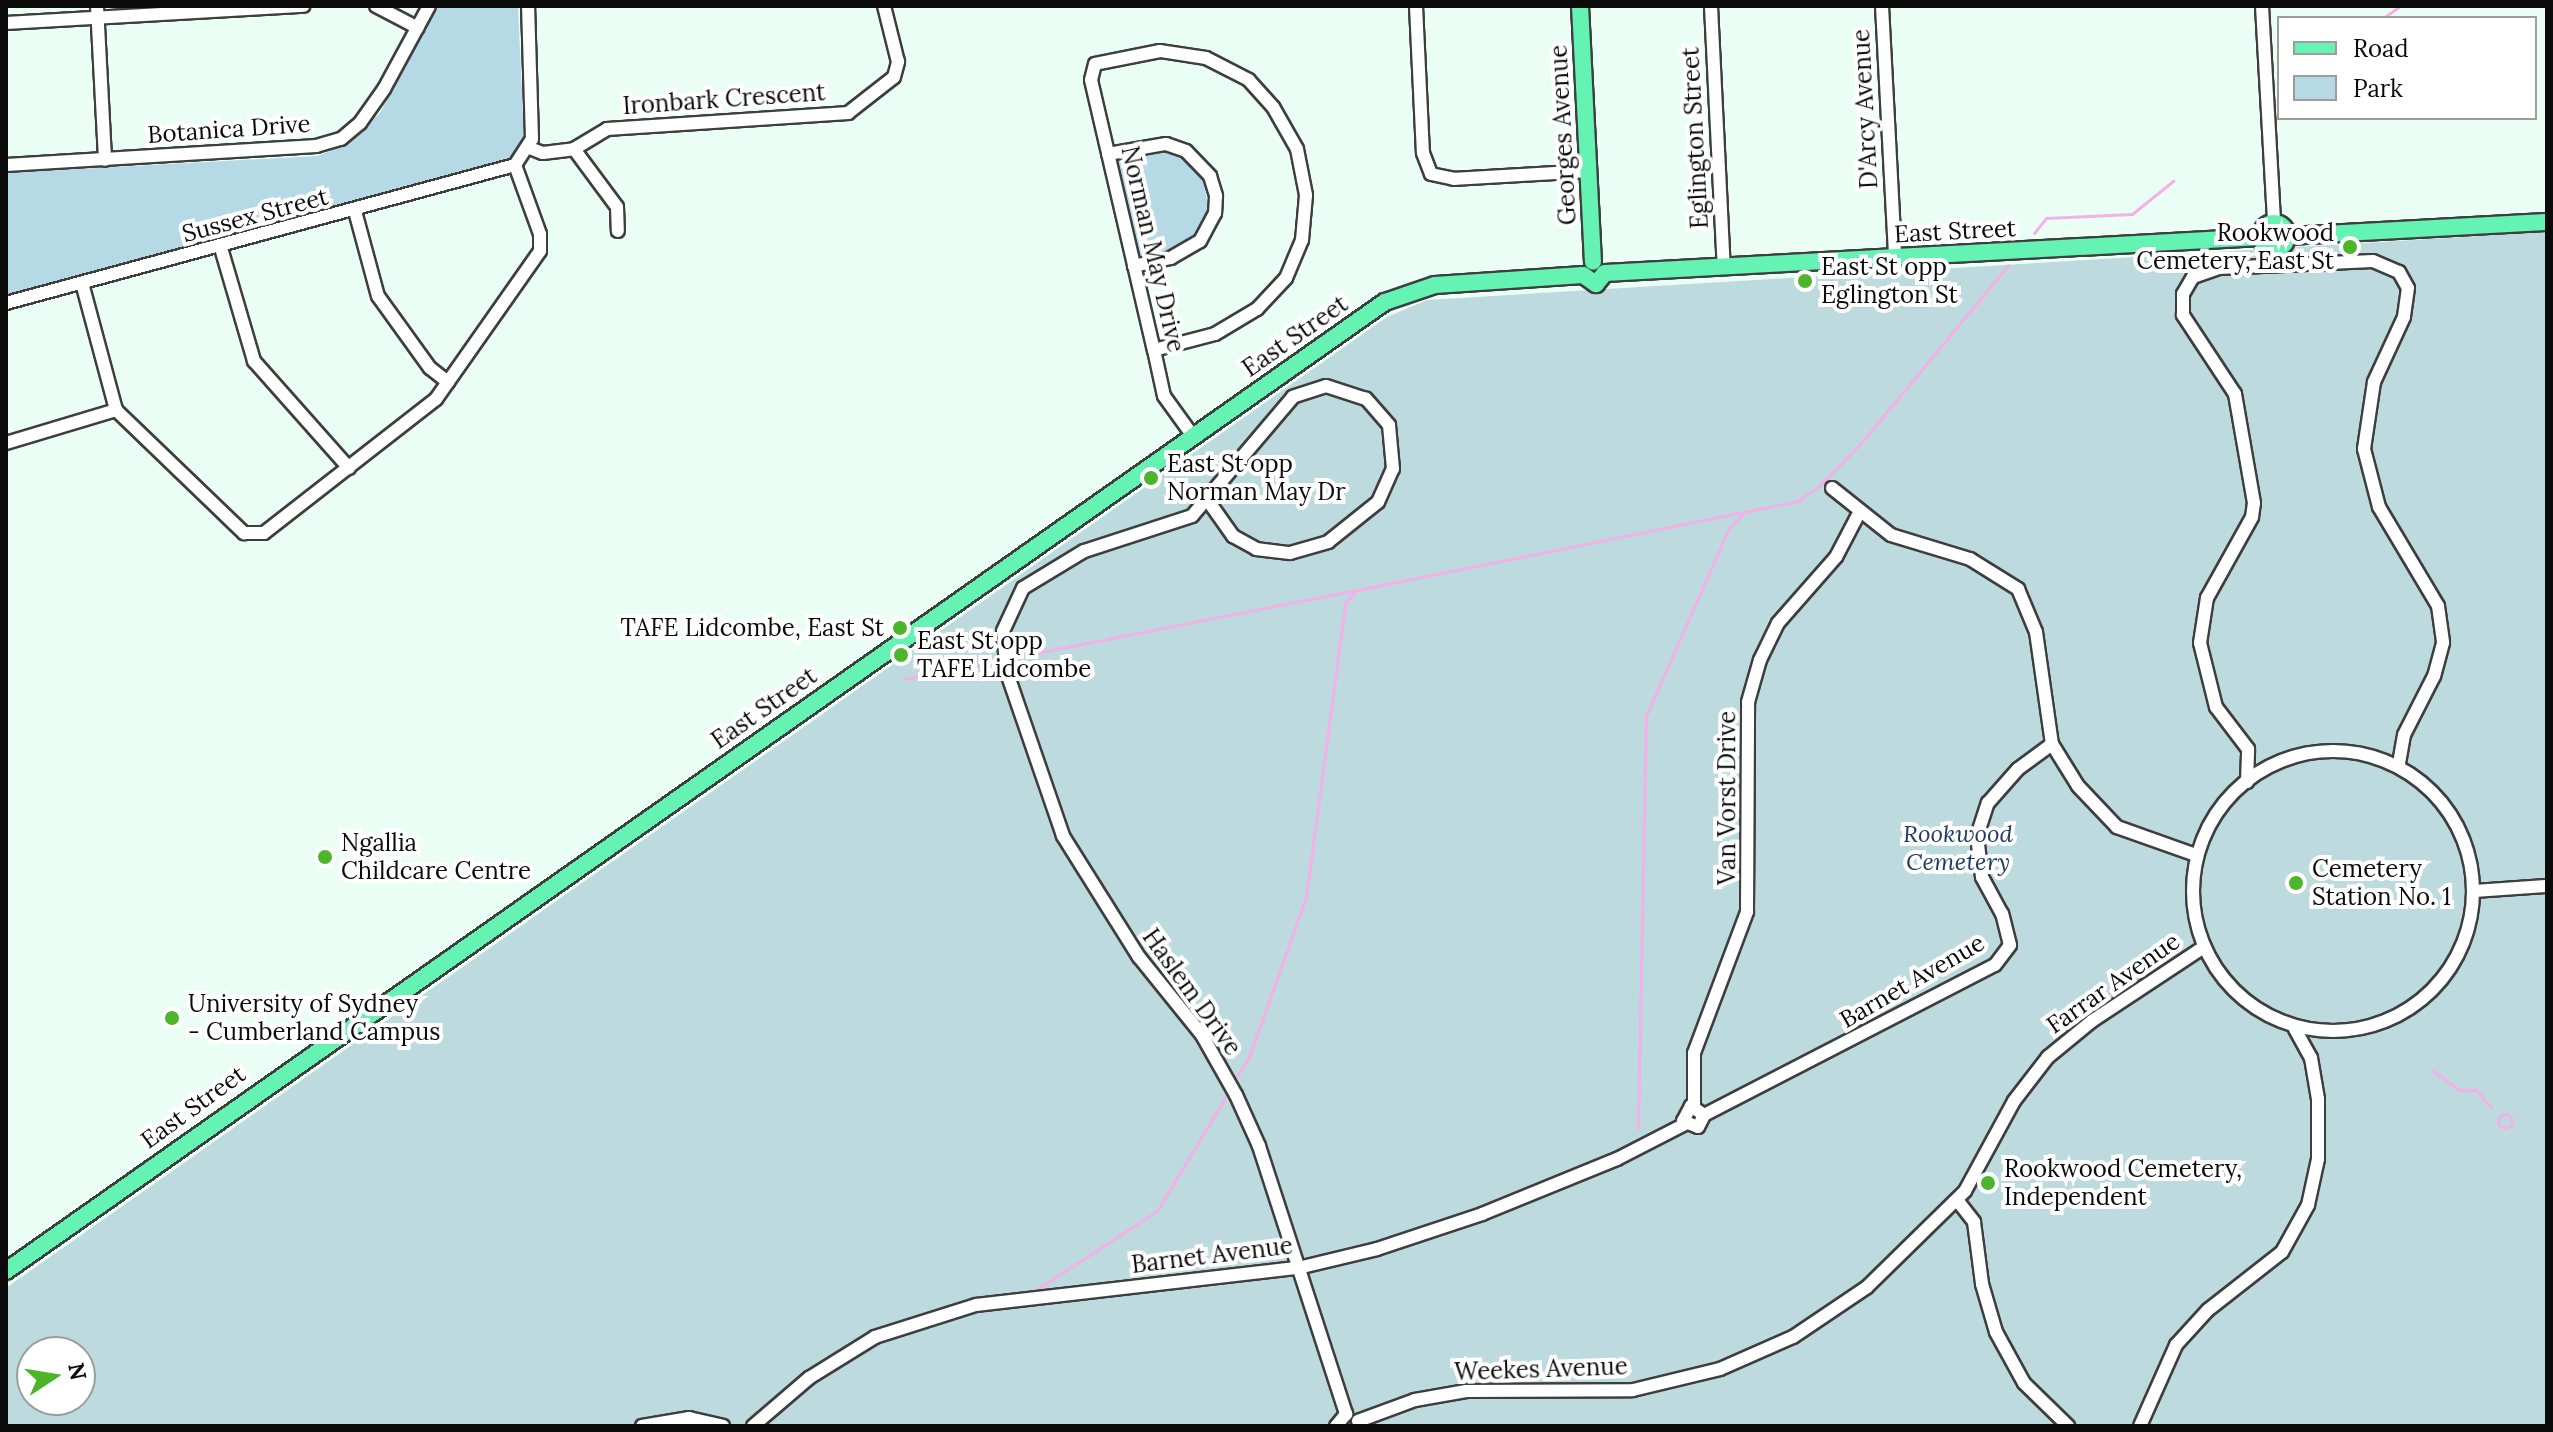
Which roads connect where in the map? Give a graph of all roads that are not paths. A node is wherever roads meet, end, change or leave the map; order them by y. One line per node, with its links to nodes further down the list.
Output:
1 (304, 6): 11 (street)
2 (376, 6): 13 (street)
3 (429, 6): 13 (street, Botanica Drive)
4 (528, 6): 14 (street)
5 (884, 6): 15 (street, Ironbark Crescent)
6 (1416, 6): 20 (street)
7 (1580, 6): 20 (main road, Georges Avenue)
8 (1711, 6): 31 (street, Eglington Street)
9 (1882, 6): 29 (street, D'Arcy Avenue)
10 (2262, 6): 23 (street)
11 (98, 12): 12 (street); 17 (street)
12 (6, 23)
13 (418, 28): 17 (street, Botanica Drive)
14 (527, 147): 15 (street, Ironbark Crescent); 19 (street)
15 (574, 149): 24 (street)
16 (1108, 154): 30 (street, Norman May Drive); 30 (street); 35 (street, Norman May Drive)
17 (105, 160): 18 (street, Botanica Drive)
18 (6, 165)
19 (515, 165): 21 (street, Sussex Street); 36 (street)
20 (1588, 171): 32 (main road, Georges Avenue)
21 (355, 211): 27 (street, Sussex Street); 36 (street)
22 (2547, 222): 25 (main road)
23 (2274, 223): 25 (main road); 26 (main road)
24 (618, 231)
25 (2287, 236): 28 (main road)
26 (2261, 237): 28 (main road); 29 (main road, East Street)
27 (221, 248): 33 (street, Sussex Street); 40 (street)
28 (2276, 257): 45 (street); 46 (street)
29 (1895, 258): 31 (main road, East Street)
30 (1134, 266): 35 (street, Norman May Drive)
31 (1724, 268): 32 (main road, East Street)
32 (1593, 270): 38 (main road, East Street)
33 (82, 283): 34 (street, Sussex Street); 37 (street)
34 (6, 303)
35 (1154, 350): 38 (street, Norman May Drive)
36 (448, 382): 40 (street)
37 (116, 410): 39 (street); 40 (street)
38 (1193, 436): 59 (main road, East Street)
39 (6, 443)
40 (349, 468)
41 (1832, 488): 43 (street)
42 (1209, 502): 42 (street); 58 (street, Haslem Drive)
43 (1859, 513): 44 (street); 54 (street, Van Vorst Drive)
44 (2052, 744): 47 (street); 55 (street, Barnet Avenue)
45 (2399, 764): 46 (street); 49 (street)
46 (2247, 782): 47 (street)
47 (2196, 855): 50 (street)
48 (2547, 886): 49 (street)
49 (2473, 891): 52 (street)
50 (2204, 947): 51 (street); 57 (street, Farrar Avenue)
51 (2295, 1029): 52 (street); 53 (street)
52 (2334, 1033): 53 (street)
53 (2313, 1068): 66 (street)
54 (1694, 1106): 55 (street); 56 (street)
55 (1704, 1115): 56 (street, Barnet Avenue)
56 (1685, 1124): 58 (street, Barnet Avenue)
57 (1957, 1200): 60 (street, Weekes Avenue); 65 (street)
58 (1298, 1268): 60 (street, Haslem Drive); 63 (street, Barnet Avenue)
59 (6, 1271)
60 (1354, 1420): 64 (street)
61 (642, 1426): 62 (street)
62 (723, 1426)
63 (753, 1426)
64 (1336, 1426)
65 (2068, 1426)
66 (2140, 1426)

